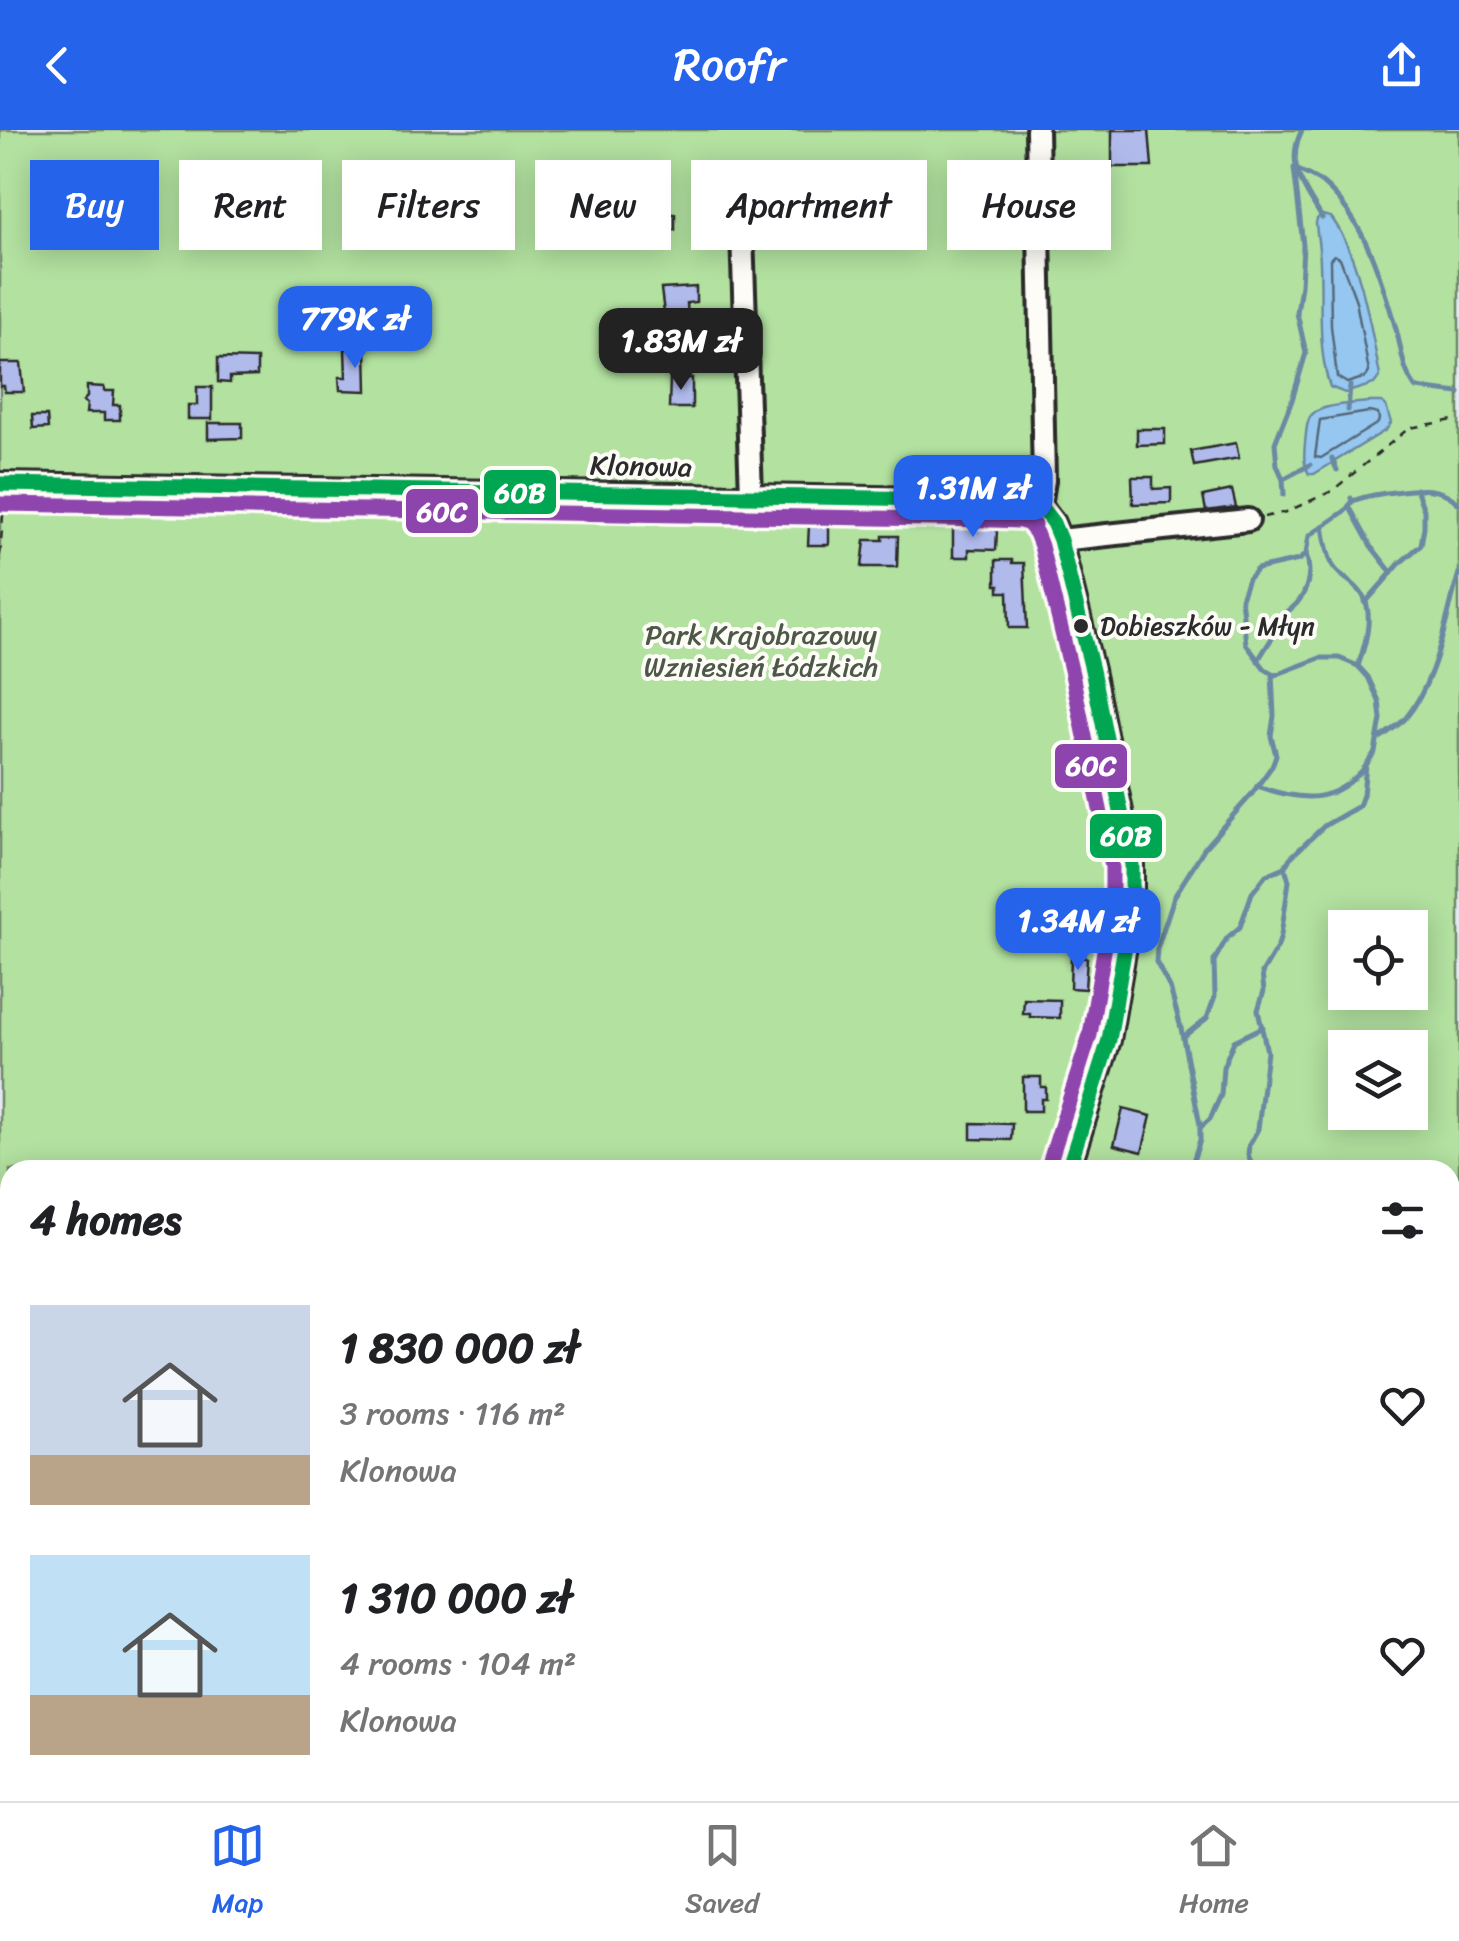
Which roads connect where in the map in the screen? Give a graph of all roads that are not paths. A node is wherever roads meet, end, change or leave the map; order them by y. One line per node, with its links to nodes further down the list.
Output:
1 (1037, 130): 5 (street)
2 (742, 250): 4 (street)
3 (3, 484): 4 (street, Klonowa)
4 (750, 495): 5 (street, Klonowa)
5 (1040, 506): 7 (street)
6 (1248, 520): 7 (street)
7 (1060, 540): 8 (street)
8 (1071, 1160)

